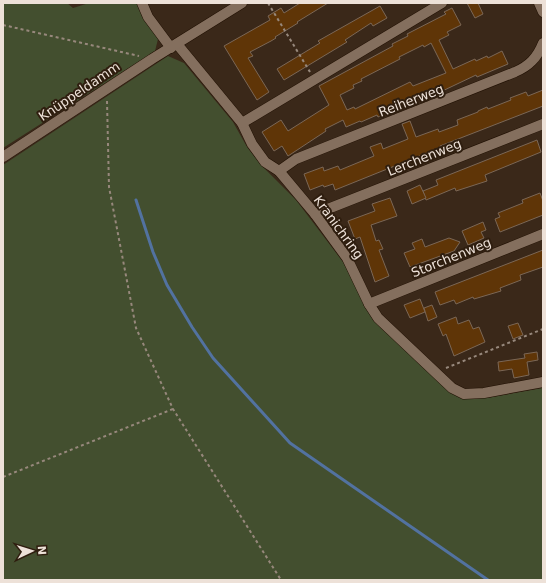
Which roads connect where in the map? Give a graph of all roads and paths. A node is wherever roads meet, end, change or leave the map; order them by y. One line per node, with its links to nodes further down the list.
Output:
1 (142, 3): 9 (street, Kranichring)
2 (242, 3): 9 (street, Knüppeldamm)
3 (268, 3): 11 (path)
4 (442, 3): 11 (street)
5 (539, 3): 6 (street)
6 (543, 12)
7 (3, 25): 10 (path)
8 (543, 43): 16 (street, Reiherweg)
9 (174, 46): 10 (street, Knüppeldamm); 13 (street, Kranichring)
10 (152, 59): 12 (street, Knüppeldamm)
11 (315, 79): 13 (street)
12 (107, 89): 15 (street, Knüppeldamm); 23 (path)
13 (242, 123): 16 (street, Kranichring)
14 (543, 124): 17 (street, Lerchenweg)
15 (3, 157)
16 (279, 171): 17 (street, Kranichring)
17 (315, 214): 19 (street, Kranichring)
18 (543, 234): 19 (street, Storchenweg)
19 (369, 304): 21 (street, Kranichring)
20 (543, 329): 21 (path)
21 (436, 372): 22 (street, Kranichring)
22 (543, 382)
23 (173, 409): 24 (path); 25 (path)
24 (3, 477)
25 (281, 580)

